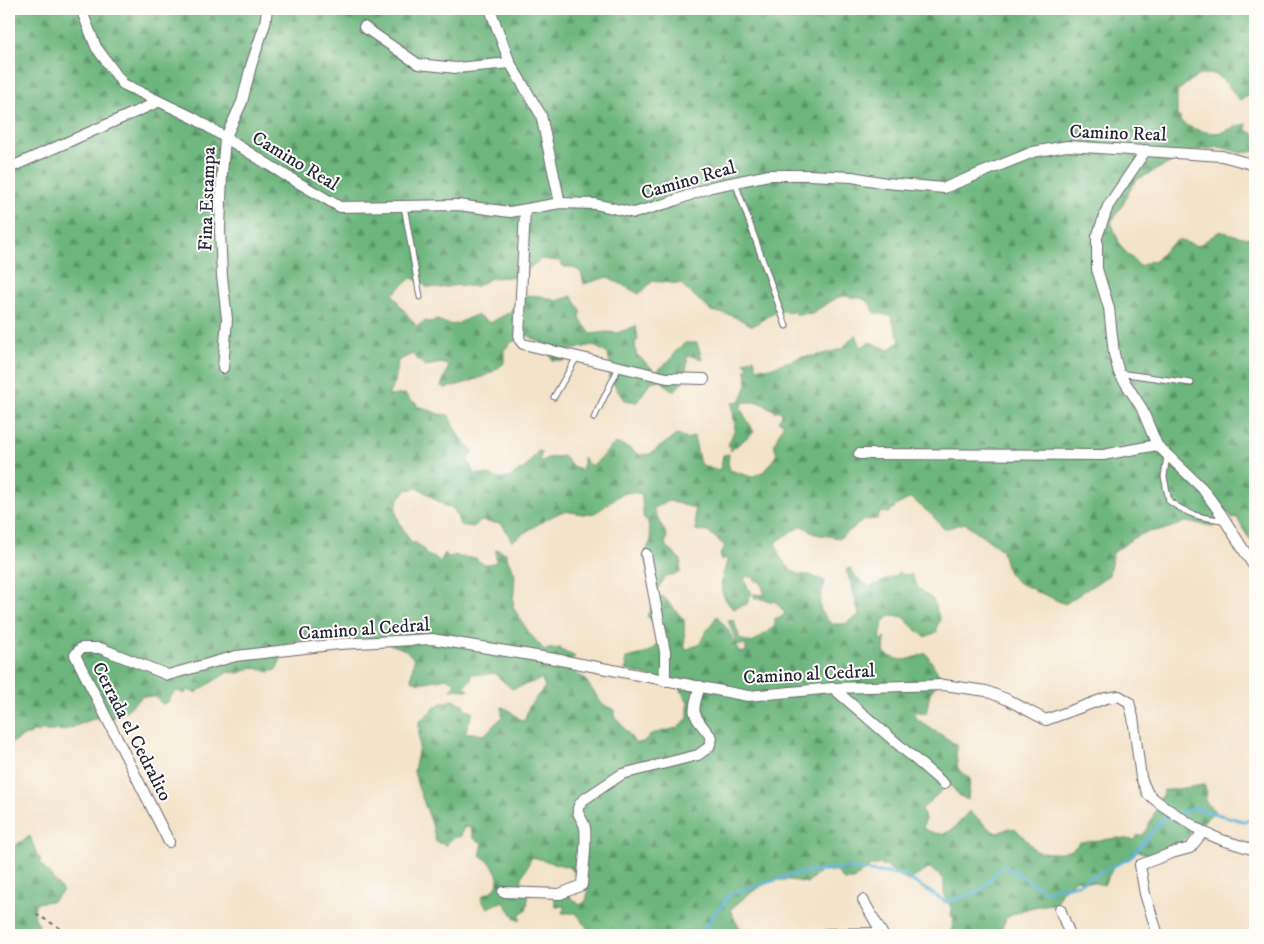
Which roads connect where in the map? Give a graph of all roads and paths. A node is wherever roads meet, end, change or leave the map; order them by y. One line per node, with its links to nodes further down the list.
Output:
1 (81, 9): 6 (street, Camino Real)
2 (267, 9): 7 (street, Fina Estampa)
3 (490, 9): 5 (street)
4 (364, 27): 5 (street)
5 (510, 63): 12 (street)
6 (158, 102): 7 (street, Camino Real); 10 (street)
7 (225, 139): 13 (street, Camino Real); 19 (street, Fina Estampa)
8 (1146, 150): 9 (street, Camino Real); 11 (street, Camino Real); 20 (street)
9 (1255, 165)
10 (9, 168)
11 (734, 182): 12 (street, Camino Real); 16 (lane)
12 (560, 203): 14 (street, Camino Real)
13 (404, 205): 14 (street, Camino Real); 15 (lane)
14 (526, 210): 17 (street)
15 (420, 297)
16 (786, 326)
17 (578, 357): 18 (street); 23 (lane)
18 (620, 367): 21 (street); 24 (lane)
19 (223, 368)
20 (1119, 373): 22 (lane); 25 (street)
21 (704, 379)
22 (1191, 383)
23 (554, 397)
24 (594, 418)
25 (1157, 444): 26 (street); 27 (street)
26 (859, 454)
27 (1168, 454): 28 (street); 28 (lane)
28 (1224, 520): 30 (street)
29 (646, 554): 32 (street)
30 (1255, 568)
31 (236, 656): 32 (street, Camino al Cedral); 37 (street, Cerrada el Cedralito)
32 (665, 681): 33 (street, Camino al Cedral)
33 (700, 686): 34 (street, Camino al Cedral); 39 (street)
34 (833, 688): 35 (street); 36 (street, Camino al Cedral)
35 (944, 784)
36 (1203, 832): 38 (street, Camino al Cedral); 47 (street)
37 (169, 842)
38 (1255, 850)
39 (503, 892)
40 (863, 900): 43 (street)
41 (1060, 910): 46 (street)
42 (36, 914): 44 (path)
43 (882, 934): 45 (street)
44 (72, 935)
45 (824, 935)
46 (1070, 935)
47 (1158, 935)

